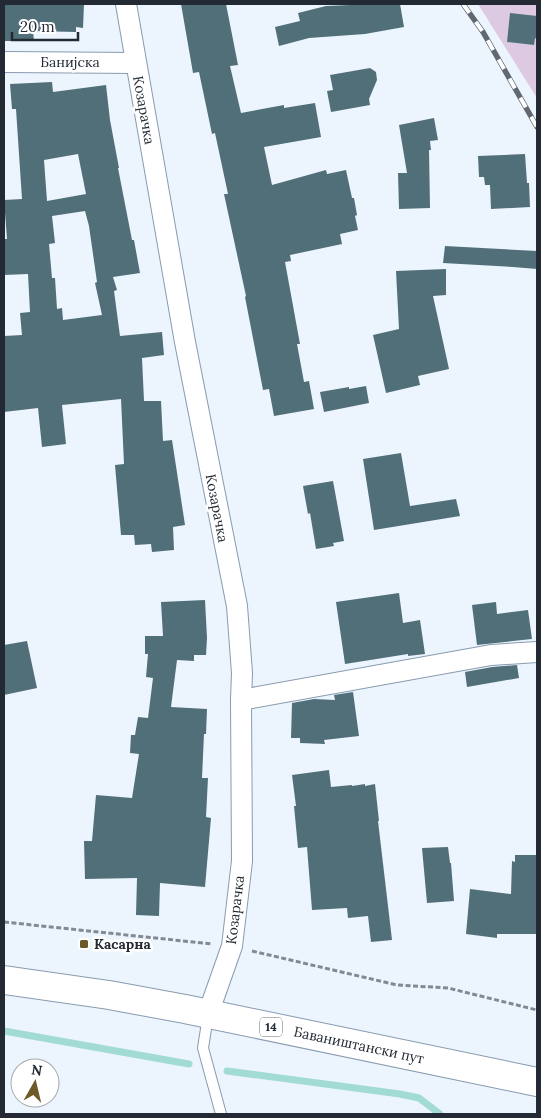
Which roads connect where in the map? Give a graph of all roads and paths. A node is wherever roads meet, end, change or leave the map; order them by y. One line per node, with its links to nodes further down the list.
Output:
1 (126, 4): 3 (street, Козарачка)
2 (4, 62): 3 (street, Банијска)
3 (136, 63): 5 (street, Козарачка)
4 (537, 652): 5 (street)
5 (241, 700): 7 (street, Козарачка)
6 (4, 922): 7 (path)
7 (232, 946): 9 (path); 10 (street, Козарачка)
8 (4, 980): 10 (main road, Баваништански пут / 14)
9 (537, 1010)
10 (208, 1014): 11 (main road, Баваништански пут / 14); 12 (lane)
11 (537, 1082)
12 (221, 1114)

